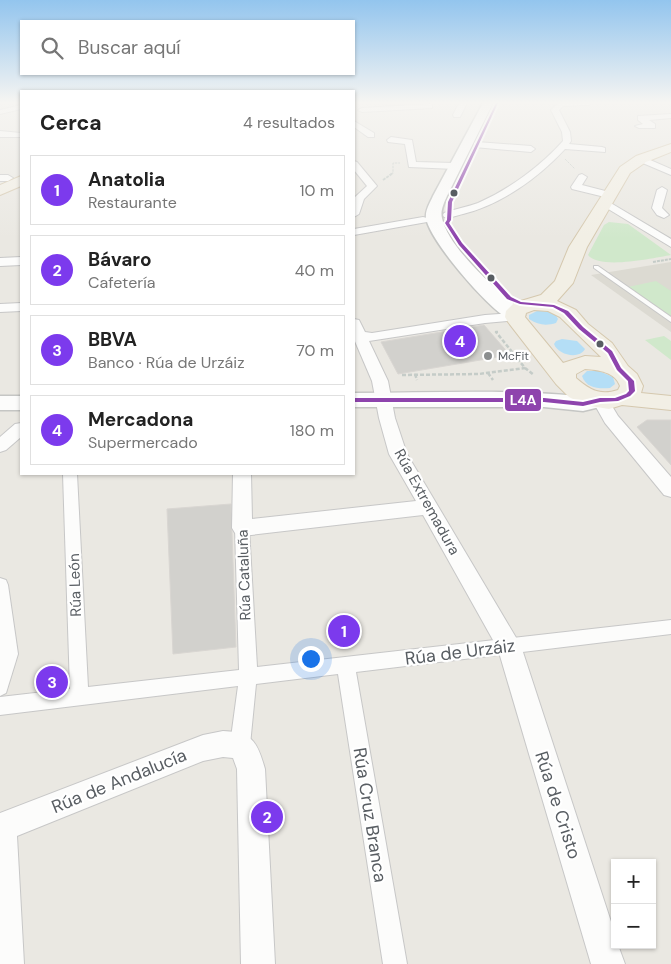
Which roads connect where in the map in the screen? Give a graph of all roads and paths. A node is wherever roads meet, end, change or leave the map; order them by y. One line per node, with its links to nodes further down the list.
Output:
1 (410, 148): 12 (street)
2 (464, 148): 14 (main road)
3 (476, 148): 25 (main road)
4 (517, 148): 8 (street)
5 (561, 148): 10 (street)
6 (582, 148): 9 (street)
7 (671, 148): 11 (main road)
8 (531, 149)
9 (602, 150)
10 (554, 156): 17 (path); 25 (street)
11 (641, 158): 15 (street); 21 (main road)
12 (412, 163): 14 (street); 19 (path)
13 (355, 165): 19 (street)
14 (455, 166): 25 (main road)
15 (670, 171)
16 (20, 172): 18 (main road)
17 (582, 176): 21 (street)
18 (6, 182)
19 (372, 186): 22 (street)
20 (662, 190): 24 (street)
21 (602, 206): 23 (street); 23 (street); 33 (main road)
22 (355, 212)
23 (623, 214): 27 (street)
24 (669, 217)
25 (438, 219): 26 (street); 36 (main road)
26 (355, 232)
27 (671, 244)
28 (671, 259): 31 (path)
29 (20, 261): 30 (street)
30 (0, 262)
31 (653, 262)
32 (596, 267): 37 (lane)
33 (566, 286): 36 (main road); 38 (main road); 40 (main road)
34 (20, 307): 35 (street)
35 (0, 308)
36 (520, 316): 38 (main road); 38 (main road); 39 (street); 41 (path); 48 (main road)
37 (671, 320)
38 (563, 325): 40 (main road)
39 (356, 332): 53 (street, Rúa Extremadura)
40 (599, 341): 49 (main road)
41 (525, 368): 42 (path); 45 (path)
42 (488, 373): 43 (path); 47 (path)
43 (415, 374): 44 (path); 46 (path)
44 (402, 375)
45 (534, 375)
46 (417, 380)
47 (493, 380)
48 (566, 380): 49 (main road); 49 (main road); 52 (main road)
49 (618, 386): 50 (main road); 52 (main road); 56 (main road); 61 (street)
50 (671, 389)
51 (355, 400): 53 (main road)
52 (544, 400): 53 (main road)
53 (383, 401): 62 (street, Rúa Extremadura)
54 (0, 403): 55 (main road)
55 (20, 403)
56 (671, 403)
57 (20, 429): 58 (street)
58 (0, 446)
59 (70, 475): 70 (street, Rúa León)
60 (242, 475): 63 (street, Rúa Cataluña)
61 (671, 490)
62 (429, 507): 63 (street); 66 (street, Rúa Extremadura)
63 (242, 528): 68 (street, Rúa Cataluña)
64 (0, 585): 69 (street)
65 (671, 627): 66 (street, Rúa de Urzáiz)
66 (509, 646): 67 (street, Rúa de Urzáiz); 77 (street, Rúa de Cristo)
67 (346, 666): 68 (street, Rúa de Urzáiz); 76 (street, Rúa Cruz Branca)
68 (248, 677): 70 (street, Rúa de Urzáiz); 72 (street)
69 (0, 687)
70 (79, 697): 71 (street, Rúa de Urzáiz)
71 (0, 706)
72 (240, 745): 73 (street, Rúa de Andalucía); 75 (street)
73 (1, 828): 74 (street)
74 (7, 964)
75 (258, 964)
76 (395, 964)
77 (608, 964)

